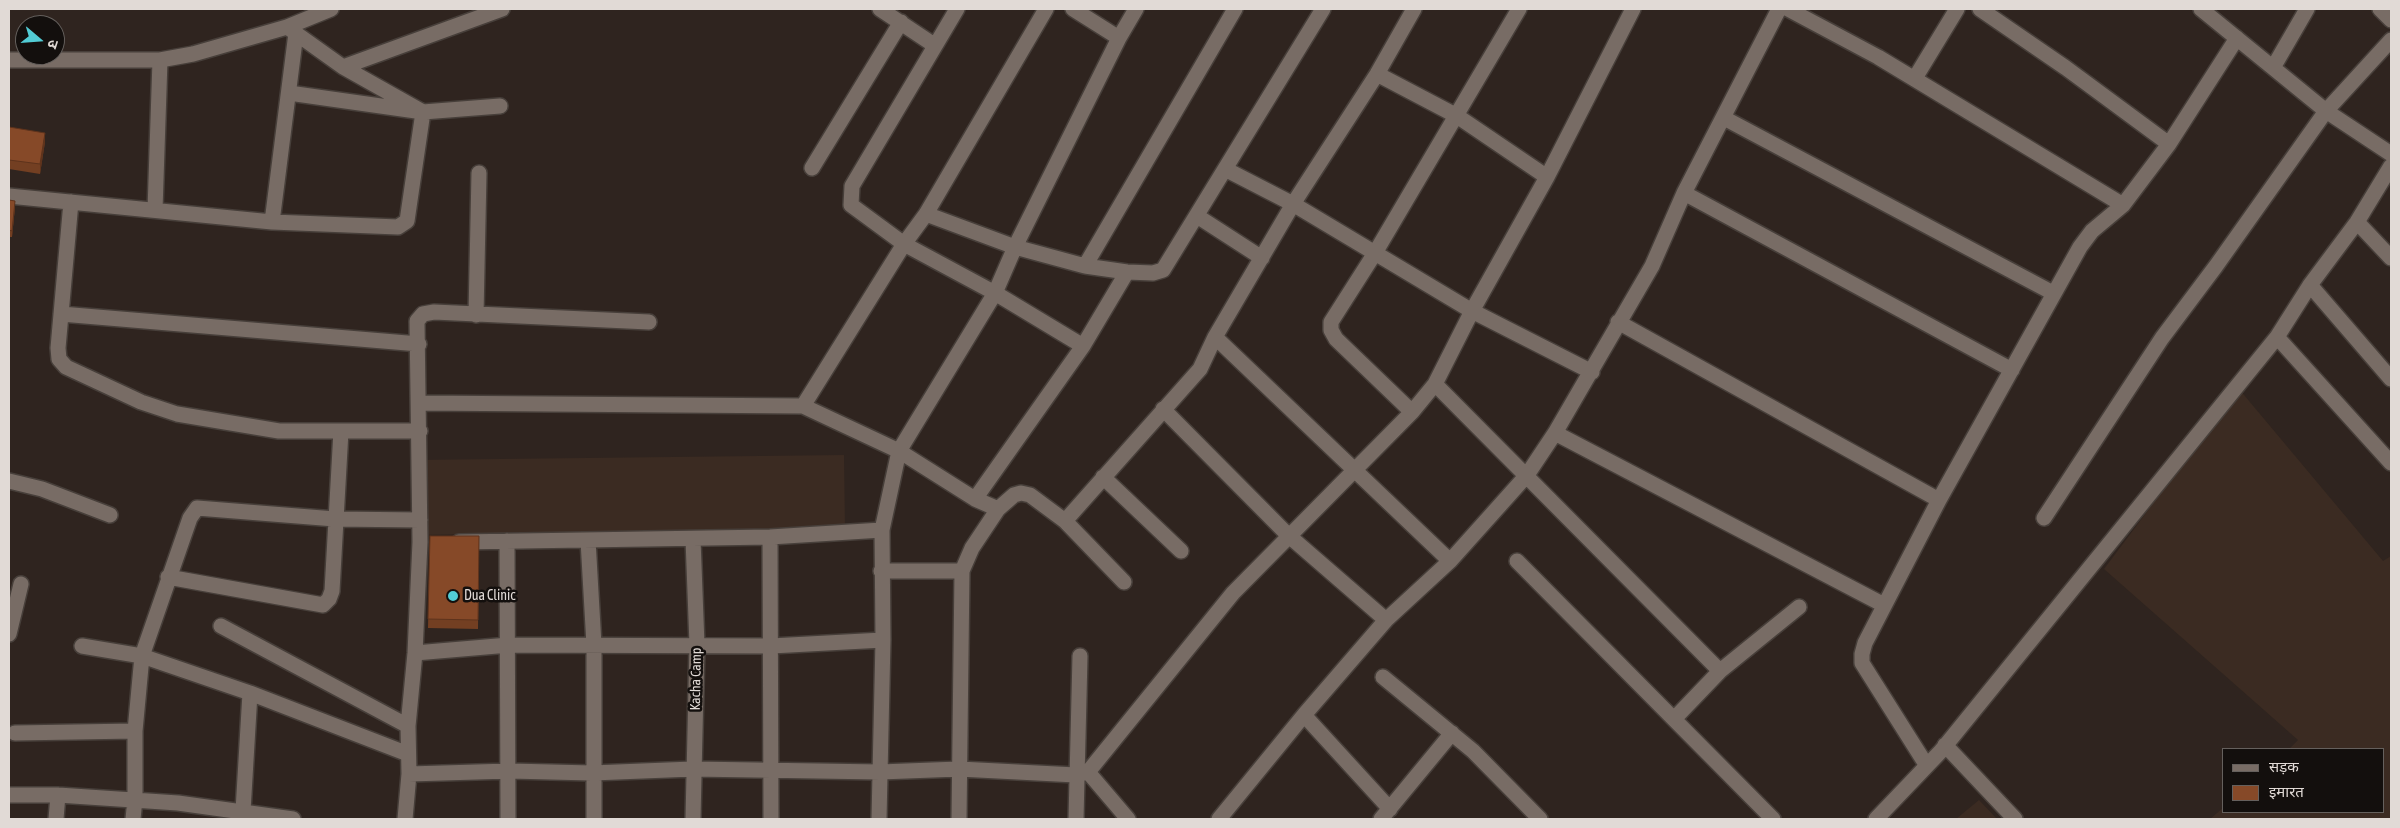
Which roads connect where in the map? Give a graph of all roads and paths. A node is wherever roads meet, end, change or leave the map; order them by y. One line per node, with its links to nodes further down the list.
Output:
1 (331, 9): 22 (street)
2 (502, 9): 30 (street)
3 (880, 9): 21 (street)
4 (957, 9): 26 (street)
5 (1046, 9): 52 (street)
6 (1073, 9): 23 (street)
7 (1136, 9): 23 (street)
8 (1235, 9): 61 (street)
9 (1323, 9): 43 (street)
10 (1414, 9): 31 (street)
11 (1519, 9): 37 (street)
12 (1633, 9): 45 (street)
13 (1779, 9): 38 (street)
14 (1788, 9): 32 (street)
15 (1957, 9): 32 (street)
16 (1980, 9): 39 (street)
17 (2201, 9): 24 (street)
18 (2306, 9): 29 (street)
19 (2380, 9): 20 (street)
20 (2391, 20)
21 (901, 22): 26 (street); 42 (street)
22 (292, 30): 28 (street); 30 (street); 33 (street)
23 (1119, 38): 57 (street)
24 (2237, 38): 29 (street); 39 (street)
25 (2391, 40): 35 (street)
26 (934, 45): 56 (street)
27 (9, 60): 28 (street)
28 (160, 60): 51 (street)
29 (2274, 66): 35 (street)
30 (343, 67): 36 (street)
31 (1378, 74): 37 (street); 49 (street)
32 (1915, 78): 50 (street)
33 (288, 93): 36 (street); 54 (street)
34 (500, 106): 36 (street)
35 (2326, 111): 40 (street); 96 (street)
36 (423, 112): 54 (street)
37 (1458, 116): 45 (street); 58 (street)
38 (1724, 118): 46 (street); 65 (street)
39 (2168, 144): 50 (street)
40 (2391, 154)
41 (2391, 166): 55 (street)
42 (812, 168)
43 (1225, 169): 49 (street); 53 (street)
44 (479, 173): 68 (street)
45 (1547, 177): 66 (street)
46 (1684, 193): 70 (street); 75 (street)
47 (9, 196): 48 (street)
48 (71, 202): 51 (street); 67 (street)
49 (1293, 204): 58 (street); 59 (street)
50 (2122, 205): 65 (street)
51 (155, 210): 54 (street)
52 (926, 214): 56 (street); 57 (street)
53 (1197, 216): 59 (street); 62 (street)
54 (272, 222)
55 (2357, 222): 60 (street); 63 (street)
56 (904, 244): 64 (street); 80 (street)
57 (1015, 247): 61 (street); 64 (street)
58 (1376, 253): 66 (street); 82 (street)
59 (1262, 258): 71 (street)
60 (2391, 258)
61 (1086, 266): 62 (street)
62 (1127, 272): 74 (street)
63 (2310, 285): 72 (street); 77 (street)
64 (995, 293): 74 (street); 86 (street)
65 (2053, 293): 75 (street)
66 (1472, 311): 76 (street); 78 (street)
67 (61, 314): 73 (street); 83 (street)
68 (476, 315): 69 (street); 73 (street)
69 (649, 322)
70 (1618, 322): 76 (street); 93 (street)
71 (1215, 337): 81 (street); 88 (street)
72 (2277, 337): 87 (street); 138 (street)
73 (419, 344): 79 (street)
74 (1083, 346): 92 (street)
75 (2012, 370): 93 (street)
76 (1592, 372): 85 (street)
77 (2391, 379)
78 (1435, 384): 82 (street); 89 (street)
79 (420, 403): 80 (street); 84 (street)
80 (803, 406): 86 (street)
81 (1163, 409): 90 (street); 101 (street)
82 (1412, 412): 88 (street)
83 (341, 431): 84 (street); 97 (street)
84 (420, 431): 98 (street)
85 (1555, 434): 89 (street); 115 (street)
86 (899, 451): 92 (street); 100 (street)
87 (2391, 463)
88 (1354, 470): 101 (street); 108 (street)
89 (1527, 475): 108 (street); 129 (street)
90 (1103, 478): 99 (street); 107 (street)
91 (9, 481): 95 (street)
92 (975, 499): 94 (street)
93 (1939, 500): 115 (street)
94 (998, 509): 99 (street); 111 (street)
95 (110, 515)
96 (2044, 518)
97 (335, 519): 98 (street); 112 (street); 112 (street)
98 (420, 520): 106 (street)
99 (1065, 521): 113 (street)
100 (882, 530): 102 (street); 110 (street)
101 (1288, 535): 117 (street); 147 (street)
102 (770, 537): 103 (street); 125 (street)
103 (693, 539): 104 (street); 122 (street, Kacha Camp)
104 (588, 540): 105 (street); 121 (street)
105 (507, 541): 106 (street); 124 (street)
106 (420, 542): 126 (street)
107 (1181, 551)
108 (1450, 561): 117 (street)
109 (1516, 561): 133 (street)
110 (881, 571): 111 (street); 120 (street)
111 (962, 571): 142 (street)
112 (168, 577): 127 (street)
113 (1124, 582)
114 (21, 584): 119 (street)
115 (1884, 605): 140 (street)
116 (1799, 607): 129 (street)
117 (1386, 620): 132 (street)
118 (221, 626): 134 (street)
119 (9, 634)
120 (883, 640): 125 (street); 145 (street)
121 (594, 645): 122 (street); 124 (street); 146 (street)
122 (697, 645): 125 (street); 141 (street, Kacha Camp)
123 (82, 646): 127 (street)
124 (509, 646): 126 (street); 143 (street)
125 (771, 646): 144 (street)
126 (415, 653): 134 (street)
127 (142, 656): 131 (street); 135 (street)
128 (1080, 656): 147 (street)
129 (1720, 670): 133 (street)
130 (1383, 677): 137 (street)
131 (250, 693): 139 (street); 152 (street)
132 (1304, 715): 153 (street); 166 (street)
133 (1674, 719): 168 (street)
134 (408, 726): 139 (street)
135 (135, 731): 136 (street); 151 (street)
136 (15, 733)
137 (1452, 734): 153 (street); 167 (street)
138 (1945, 745): 140 (street); 170 (street)
139 (408, 754): 148 (street)
140 (1927, 766): 169 (street)
141 (693, 769): 144 (street); 146 (street); 160 (street, Kacha Camp)
142 (959, 769): 145 (street); 147 (street); 163 (street)
143 (510, 771): 146 (street); 148 (street); 158 (street)
144 (771, 771): 145 (street); 161 (street)
145 (880, 772): 162 (street)
146 (592, 773): 159 (street)
147 (1082, 773): 164 (street); 165 (street)
148 (409, 774): 157 (street)
149 (9, 795): 150 (street)
150 (58, 795): 151 (street); 154 (street)
151 (136, 799): 152 (street); 155 (street)
152 (243, 811): 156 (street)
153 (1385, 814)
154 (56, 819)
155 (134, 819)
156 (293, 819)
157 (406, 819)
158 (508, 819)
159 (594, 819)
160 (693, 819)
161 (771, 819)
162 (879, 819)
163 (959, 819)
164 (1076, 819)
165 (1128, 819)
166 (1220, 819)
167 (1540, 819)
168 (1773, 819)
169 (1876, 819)
170 (2015, 819)

